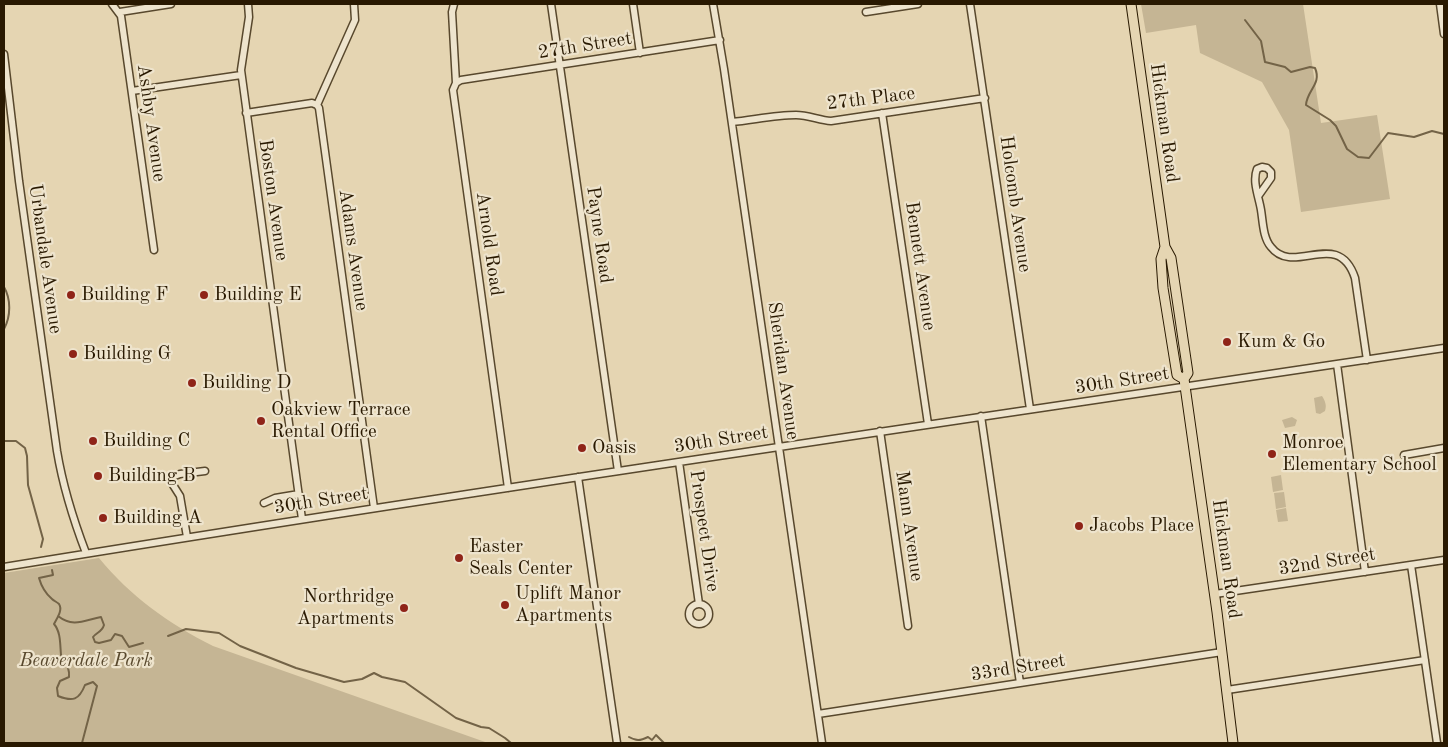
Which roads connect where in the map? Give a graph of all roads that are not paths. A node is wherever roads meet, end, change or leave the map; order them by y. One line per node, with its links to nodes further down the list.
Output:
1 (112, 4): 13 (street)
2 (171, 4): 13 (street)
3 (248, 4): 20 (street, Boston Avenue)
4 (354, 4): 24 (street)
5 (454, 4): 21 (street, Arnold Road)
6 (550, 4): 19 (street, Payne Road)
7 (633, 4): 17 (street)
8 (714, 4): 16 (street, Sheridan Avenue)
9 (918, 4): 14 (street)
10 (970, 4): 23 (street, Holcomb Avenue)
11 (1131, 4): 33 (main road, Hickman Road)
12 (1440, 4): 15 (street)
13 (120, 12): 22 (street, Ashby Avenue)
14 (866, 12)
15 (1444, 34)
16 (720, 40): 17 (street, 27th Street); 27 (street, Sheridan Avenue)
17 (640, 53): 19 (street, 27th Street)
18 (4, 54): 51 (street, Urbandale Avenue)
19 (559, 65): 21 (street, 27th Street); 43 (street, Payne Road)
20 (242, 75): 22 (street); 25 (street, Boston Avenue)
21 (456, 83): 45 (street, Arnold Road)
22 (132, 91): 29 (street, Ashby Avenue)
23 (985, 98): 26 (street, 27th Place); 34 (street, Holcomb Avenue)
24 (317, 105): 25 (street); 48 (street, Adams Avenue)
25 (246, 113): 46 (street, Boston Avenue)
26 (882, 114): 27 (street, 27th Place); 36 (street, Bennett Avenue)
27 (732, 122): 38 (street, Sheridan Avenue)
28 (1259, 194): 31 (street)
29 (154, 250)
30 (1444, 348): 31 (street, 30th Street)
31 (1368, 360): 32 (street, 30th Street)
32 (1337, 364): 33 (street, 30th Street); 55 (street)
33 (1185, 383): 34 (street, 30th Street); 56 (main road, Hickman Road)
34 (1030, 408): 35 (street, 30th Street)
35 (981, 416): 36 (street, 30th Street); 61 (street)
36 (928, 424): 37 (street, 30th Street)
37 (880, 431): 38 (street, 30th Street); 58 (street, Mann Avenue)
38 (779, 446): 41 (street, 30th Street); 63 (street, Sheridan Avenue)
39 (1444, 448): 40 (street)
40 (1404, 455)
41 (679, 462): 43 (street, 30th Street); 57 (street, Prospect Drive)
42 (205, 471): 50 (street)
43 (618, 471): 44 (street, 30th Street)
44 (578, 477): 45 (street, 30th Street); 64 (street)
45 (508, 488): 48 (street, 30th Street)
46 (299, 494): 47 (street); 49 (street, Boston Avenue)
47 (264, 503)
48 (374, 508): 49 (street, 30th Street)
49 (302, 519): 50 (street, 30th Street)
50 (188, 537): 51 (street, 30th Street)
51 (86, 553): 54 (street, 30th Street)
52 (1444, 560): 53 (street, 32nd Street)
53 (1412, 565): 55 (street, 32nd Street); 60 (street)
54 (4, 566)
55 (1365, 572): 56 (street, 32nd Street)
56 (1215, 594): 59 (main road, Hickman Road)
57 (699, 604)
58 (908, 626)
59 (1222, 652): 61 (street, 33rd Street); 62 (main road, Hickman Road)
60 (1425, 660): 62 (street); 67 (street)
61 (1020, 683): 63 (street, 33rd Street)
62 (1227, 690): 66 (main road, Hickman Road)
63 (818, 714): 65 (street, Sheridan Avenue)
64 (617, 743)
65 (822, 743)
66 (1233, 743)
67 (1437, 743)

